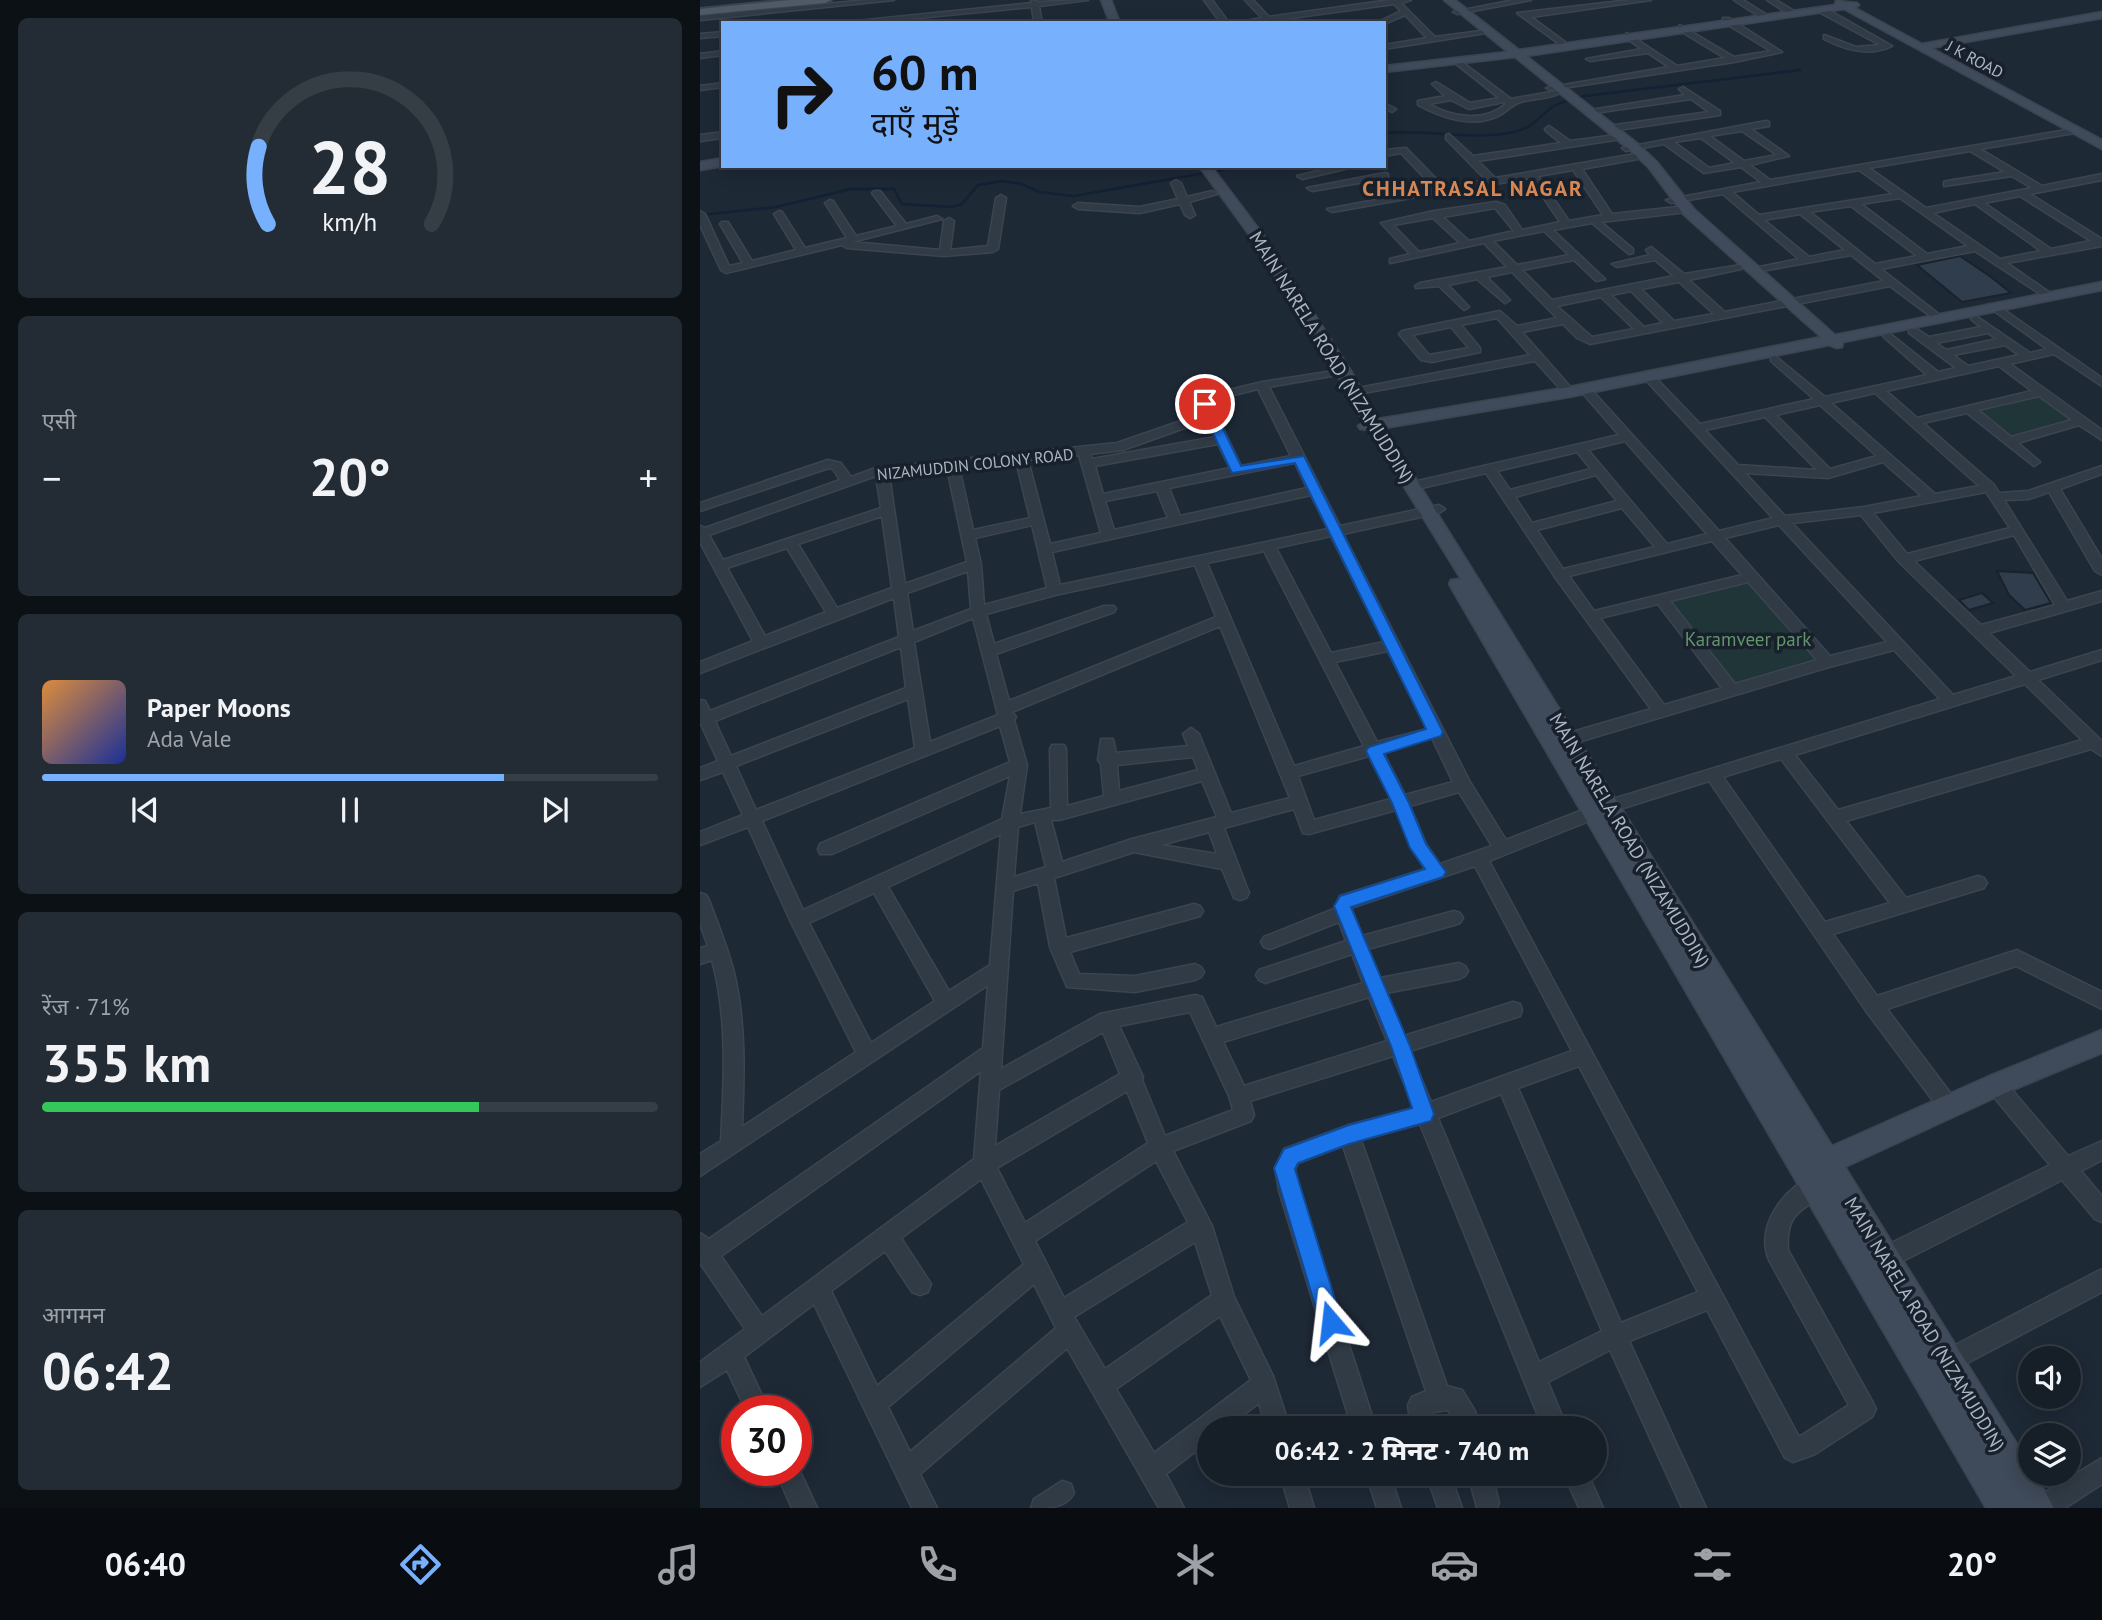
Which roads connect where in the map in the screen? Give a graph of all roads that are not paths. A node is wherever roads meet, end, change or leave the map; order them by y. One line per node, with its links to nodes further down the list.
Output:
1 (814, 0): 21 (main road)
2 (825, 0): 21 (main road)
3 (890, 0): 35 (street)
4 (1084, 0): 19 (street)
5 (1098, 0): 40 (street)
6 (1107, 0): 41 (street)
7 (1208, 0): 42 (street)
8 (1261, 0): 17 (street)
9 (1408, 0): 18 (street)
10 (1443, 0): 29 (street)
11 (1449, 0): 29 (street)
12 (1527, 0): 22 (street)
13 (1594, 0): 23 (street)
14 (1641, 0): 23 (street)
15 (1738, 0): 31 (street)
16 (1772, 0): 27 (street)
17 (1250, 1): 36 (street)
18 (1395, 1): 28 (street); 30 (street)
19 (1035, 2): 26 (street); 39 (street)
20 (1845, 3): 24 (street); 27 (street); 57 (street, J K ROAD)
21 (764, 4): 25 (main road)
22 (1508, 4): 29 (street); 34 (street)
23 (1602, 6): 34 (street)
24 (1822, 10): 46 (street); 53 (street)
25 (700, 11)
26 (969, 11): 33 (street); 38 (street)
27 (1790, 11): 31 (street)
28 (1406, 12): 45 (street); 47 (street)
29 (1460, 12): 49 (street)
30 (1307, 14): 36 (street); 44 (street)
31 (1763, 15): 46 (street)
32 (2102, 15): 57 (street)
33 (908, 16): 37 (street)
34 (1525, 16): 56 (street)
35 (700, 18)
36 (1267, 19): 43 (street)
37 (868, 21)
38 (972, 21)
39 (1038, 21)
40 (1105, 21)
41 (1114, 21)
42 (1224, 21)
43 (1252, 21)
44 (1314, 21)
45 (1385, 21)
46 (1728, 22): 48 (street); 64 (street)
47 (1422, 28): 54 (street); 55 (street)
48 (1683, 28): 52 (street); 64 (street)
49 (1485, 33): 54 (street); 61 (street)
50 (721, 34): 51 (street)
51 (700, 36)
52 (1629, 36): 56 (street); 59 (street)
53 (1828, 37)
54 (1433, 40): 58 (street)
55 (1386, 43)
56 (1567, 44): 61 (street); 63 (street)
57 (1925, 46): 85 (street, J K ROAD); 91 (street, J K ROAD)
58 (1386, 47)
59 (1649, 50): 63 (street); 68 (street)
60 (721, 53): 62 (street)
61 (1510, 53): 65 (street); 77 (street)
62 (700, 56)
63 (1590, 59): 66 (street)
64 (1734, 60): 68 (street)
65 (1458, 61): 67 (street); 78 (street)
66 (1599, 65)
67 (1386, 69)
68 (1677, 69): 70 (street)
69 (1608, 71): 70 (street)
70 (1616, 78): 77 (street)
71 (721, 84): 73 (street)
72 (1436, 84): 76 (street)
73 (700, 87)
74 (1683, 89): 75 (street)
75 (1693, 96): 77 (street); 81 (street)
76 (1452, 97): 79 (street); 80 (street)
77 (1567, 99): 78 (street); 93 (street)
78 (1508, 100): 79 (street); 80 (street)
79 (1469, 106): 80 (street)
80 (1443, 112)
81 (1663, 121): 89 (street); 93 (street)
82 (1766, 124): 83 (street)
83 (1744, 128): 87 (street); 100 (street)
84 (1549, 129): 94 (street)
85 (2075, 131): 95 (street, J K ROAD); 96 (street)
86 (721, 135): 90 (street)
87 (1703, 135): 89 (street); 100 (street)
88 (1449, 137): 98 (street)
89 (1682, 137): 92 (street)
90 (700, 138)
91 (2102, 138)
92 (1666, 141): 93 (street); 100 (street)
93 (1623, 142): 94 (street); 102 (street); 130 (street)
94 (1568, 144): 98 (street)
95 (2102, 145)
96 (1972, 148): 105 (street); 107 (street)
97 (1386, 153): 119 (street)
98 (1471, 159): 113 (street)
99 (721, 162): 101 (street)
100 (1743, 164): 115 (street)
101 (700, 166)
102 (1575, 166): 106 (street); 140 (street)
103 (1336, 168): 109 (street)
104 (1378, 168): 110 (street)
105 (1862, 168): 115 (street); 123 (street)
106 (1531, 173): 113 (street); 146 (street)
107 (2013, 173): 116 (street); 118 (street)
108 (1204, 175): 126 (street); 214 (street, MAIN NARELA ROAD (NIZAMUDDIN))
109 (1302, 176)
110 (1385, 176): 117 (street); 124 (street)
111 (1935, 177): 116 (street)
112 (2102, 177): 118 (street)
113 (1492, 180): 119 (street)
114 (1176, 183): 126 (street)
115 (1770, 184): 121 (street)
116 (1947, 184): 127 (street)
117 (1312, 188)
118 (2041, 189): 122 (street)
119 (1442, 190): 124 (street); 133 (street)
120 (877, 192): 147 (street)
121 (1726, 192): 130 (street); 141 (street)
122 (2022, 193): 127 (street); 152 (street)
123 (1902, 195): 129 (street); 135 (street)
124 (1402, 196): 132 (street)
125 (1001, 198): 162 (street)
126 (1183, 200): 131 (street); 138 (street)
127 (1974, 202): 135 (street); 161 (street)
128 (830, 203): 150 (street)
129 (1853, 203): 134 (street); 165 (street)
130 (1679, 205): 140 (street); 171 (street); 174 (street)
131 (1077, 206)
132 (1332, 209)
133 (1460, 210): 137 (street); 149 (street)
134 (1802, 211): 141 (street); 159 (street)
135 (1926, 211): 156 (street)
136 (779, 214): 160 (street)
137 (1434, 214): 153 (street); 163 (street)
138 (1190, 215)
139 (701, 216): 154 (street)
140 (1609, 217): 144 (street)
141 (1756, 218): 166 (street)
142 (937, 219): 147 (street)
143 (949, 221): 162 (street)
144 (1595, 221): 146 (street); 158 (street)
145 (725, 224): 170 (street)
146 (1566, 224): 148 (street)
147 (903, 227): 150 (street)
148 (1546, 228): 149 (street); 164 (street)
149 (1520, 232): 151 (street)
150 (853, 239): 155 (street)
151 (1486, 240): 153 (street); 173 (street)
152 (2101, 242): 161 (street)
153 (1466, 244): 163 (street)
154 (714, 245): 157 (street); 170 (street)
155 (838, 245): 160 (street); 162 (street)
156 (1978, 247): 165 (street); 168 (street)
157 (700, 248)
158 (1629, 251)
159 (1854, 251): 166 (street); 172 (street)
160 (802, 252): 170 (street)
161 (2049, 252): 168 (street)
162 (944, 253)
163 (1416, 256): 167 (street)
164 (1576, 257): 173 (street); 177 (street)
165 (1925, 257): 172 (street)
166 (1806, 260): 174 (street)
167 (1394, 261)
168 (1998, 262): 185 (street)
169 (1617, 264): 176 (street)
170 (749, 265)
171 (1737, 267): 176 (street); 187 (street)
172 (1873, 267): 178 (street)
173 (1514, 268): 175 (street); 188 (street)
174 (1754, 271): 187 (street)
175 (1479, 275): 179 (street); 186 (street)
176 (1681, 278): 182 (street); 191 (street)
177 (1600, 279)
178 (1893, 282): 187 (street); 192 (street)
179 (1441, 283): 180 (street); 189 (street)
180 (1420, 286)
181 (2102, 286): 185 (street)
182 (1634, 288): 184 (street); 196 (street)
183 (2102, 293): 190 (street)
184 (1604, 294): 188 (street); 199 (street)
185 (2049, 297): 190 (street)
186 (1505, 300)
187 (1782, 302): 191 (street); 205 (street)
188 (1550, 304): 194 (street)
189 (1464, 307)
190 (2001, 311): 192 (street); 193 (street); 207 (street)
191 (1721, 314): 196 (street)
192 (1937, 318): 205 (street)
193 (1976, 319): 197 (street); 200 (street)
194 (1566, 320): 198 (street); 199 (street)
195 (1454, 324): 195 (street); 198 (street)
196 (1671, 325): 199 (street)
197 (1989, 329): 201 (street); 204 (street)
198 (1513, 330): 209 (street)
199 (1642, 331)
200 (1913, 331): 202 (street); 203 (street)
201 (1960, 335): 203 (street); 206 (street)
202 (1889, 336): 205 (street); 215 (street)
203 (1927, 341): 208 (street)
204 (2006, 341): 206 (street); 210 (street)
205 (1828, 343): 211 (street); 216 (street)
206 (1976, 347): 208 (street)
207 (2057, 351): 210 (street); 217 (street)
208 (1944, 354): 213 (street)
209 (1536, 357): 220 (street); 223 (street)
210 (2029, 357): 212 (street)
211 (1775, 359): 216 (street); 224 (street)
212 (2003, 364): 213 (street); 222 (street)
213 (1966, 371): 215 (street)
214 (1337, 372): 218 (street); 220 (street, MAIN NARELA ROAD (NIZAMUDDIN)); 231 (street, MAIN NARELA ROAD (NIZAMUDDIN))
215 (1937, 377): 219 (street)
216 (1652, 380): 221 (street); 230 (street)
217 (2102, 383)
218 (1262, 385): 227 (street); 240 (street)
219 (1877, 389): 224 (street); 229 (street)
220 (1353, 392): 231 (street, MAIN NARELA ROAD (NIZAMUDDIN))
221 (1588, 392): 223 (street); 231 (street); 233 (street)
222 (2041, 392): 225 (street); 228 (street)
223 (1569, 393): 231 (street)
224 (1822, 401): 226 (street); 238 (street)
225 (1969, 409): 229 (street); 235 (street)
226 (1767, 413): 230 (street); 249 (street)
227 (1210, 415): 234 (street); 239 (street, NIZAMUDDIN COLONY ROAD)
228 (2081, 421): 232 (street); 235 (street)
229 (1914, 422): 255 (street)
230 (1699, 428): 244 (street)
231 (1373, 430): 252 (street, MAIN NARELA ROAD (NIZAMUDDIN)); 262 (street, MAIN NARELA ROAD (NIZAMUDDIN))
232 (2102, 436)
233 (1627, 437): 236 (street); 272 (street)
234 (1220, 439): 239 (street, NIZAMUDDIN COLONY ROAD); 245 (street)
235 (2009, 442): 241 (street)
236 (1579, 447): 243 (street); 247 (street)
237 (1021, 456): 239 (street, NIZAMUDDIN COLONY ROAD); 242 (street, NIZAMUDDIN COLONY ROAD); 264 (street)
238 (1886, 457): 249 (street); 258 (street)
239 (1085, 458): 257 (street)
240 (1299, 458): 245 (street); 254 (street)
241 (2034, 462)
242 (953, 464): 248 (street, NIZAMUDDIN COLONY ROAD); 271 (street)
243 (1488, 467): 252 (street); 256 (street)
244 (1737, 469): 249 (street); 265 (street)
245 (1237, 470): 251 (street)
246 (2102, 470): 253 (street)
247 (1598, 471): 256 (street); 259 (street)
248 (882, 472): 250 (street, NIZAMUDDIN COLONY ROAD); 261 (street)
249 (1828, 474)
250 (848, 482): 260 (street); 269 (street, NIZAMUDDIN COLONY ROAD)
251 (1162, 486): 257 (street); 266 (street)
252 (1413, 486): 262 (street, MAIN NARELA ROAD (NIZAMUDDIN))
253 (2052, 486): 255 (street); 276 (street)
254 (1315, 491): 266 (street); 270 (street)
255 (1992, 492): 258 (street); 268 (street)
256 (1507, 495): 267 (street)
257 (1098, 499): 273 (street)
258 (1934, 500): 263 (street)
259 (1625, 503): 267 (street); 277 (street)
260 (700, 507)
261 (887, 510): 274 (street); 287 (street)
262 (1428, 511): 270 (street); 315 (street, MAIN NARELA ROAD (NIZAMUDDIN)); 332 (street, MAIN NARELA ROAD (NIZAMUDDIN))
263 (1864, 511): 265 (street); 279 (street)
264 (1037, 520): 271 (street); 278 (street)
265 (1783, 520): 272 (street); 298 (street)
266 (1176, 522): 273 (street)
267 (1529, 528): 284 (street)
268 (2018, 530): 279 (street); 290 (street)
269 (701, 531): 282 (street)
270 (1336, 531): 275 (street); 300 (street)
271 (968, 535): 281 (street)
272 (1713, 536): 277 (street); 285 (street)
273 (1109, 537): 278 (street)
274 (790, 544): 282 (street); 293 (street)
275 (1268, 546): 280 (street); 303 (street)
276 (2095, 546): 283 (street)
277 (1663, 548): 284 (street)
278 (1044, 550): 286 (street)
279 (1904, 559): 296 (street)
280 (1199, 560): 286 (street); 295 (street)
281 (974, 564): 287 (street); 292 (street)
282 (720, 566): 299 (street)
283 (2102, 571)
284 (1560, 574): 294 (street)
285 (1750, 576): 289 (street); 304 (street)
286 (1055, 591): 292 (street)
287 (898, 592): 293 (street); 297 (street)
288 (2102, 596): 290 (street)
289 (1661, 599): 294 (street); 308 (street)
290 (2064, 608): 296 (street)
291 (1109, 609): 301 (street)
292 (978, 611): 297 (street); 301 (street)
293 (834, 614): 299 (street)
294 (1591, 616): 311 (street)
295 (1225, 619): 312 (street); 324 (street)
296 (1978, 631): 306 (street)
297 (906, 640): 307 (street); 310 (street)
298 (1899, 644): 304 (street); 309 (street)
299 (762, 645): 305 (street)
300 (1392, 645): 303 (street); 313 (street)
301 (989, 652): 312 (street)
302 (2102, 655): 306 (street)
303 (1326, 659): 320 (street)
304 (1827, 662): 308 (street)
305 (700, 668)
306 (2027, 677): 309 (street); 316 (street)
307 (915, 690): 317 (street); 322 (street)
308 (1732, 691): 311 (street)
309 (1950, 702): 321 (street)
310 (703, 711): 322 (street)
311 (1661, 712): 315 (street)
312 (1006, 713): 317 (street); 323 (street)
313 (1435, 732): 320 (street); 328 (street)
314 (1191, 734): 319 (street)
315 (1568, 739): 332 (street, MAIN NARELA ROAD (NIZAMUDDIN))
316 (2098, 746): 336 (street)
317 (923, 750): 335 (street)
318 (1058, 750): 334 (street)
319 (1198, 751): 326 (street); 329 (street)
320 (1374, 751): 324 (street); 331 (street)
321 (1784, 752): 327 (street); 336 (street)
322 (727, 763): 325 (street); 335 (street)
323 (1019, 765): 338 (street); 341 (street)
324 (1289, 773): 330 (street)
325 (700, 774)
326 (1206, 774): 329 (street); 337 (street)
327 (1713, 775): 332 (street); 357 (street)
328 (1463, 785): 331 (street); 342 (street)
329 (1112, 800): 334 (street)
330 (1300, 801): 331 (street); 337 (street)
331 (1401, 803): 345 (street)
332 (1601, 809): 342 (street); 393 (street, MAIN NARELA ROAD (NIZAMUDDIN))
333 (1041, 814): 334 (street); 338 (street); 346 (street)
334 (1059, 814)
335 (753, 817): 339 (street); 356 (street)
336 (1833, 818): 352 (street)
337 (1220, 821): 340 (street); 344 (street)
338 (1010, 823): 348 (street); 349 (street)
339 (700, 839)
340 (1132, 846): 344 (street); 346 (street)
341 (827, 849)
342 (1503, 849): 343 (street)
343 (1479, 858): 345 (street); 378 (street)
344 (1228, 863): 350 (street)
345 (1437, 872): 354 (street)
346 (1050, 874): 349 (street); 360 (street)
347 (1978, 883): 352 (street)
348 (878, 884): 356 (street); 369 (street)
349 (1005, 887): 363 (street)
350 (1240, 893)
351 (700, 900): 361 (street)
352 (1903, 907): 357 (street)
353 (1194, 911): 360 (street)
354 (1344, 912): 358 (street); 359 (street)
355 (1454, 918): 359 (street)
356 (799, 920): 377 (street)
357 (1822, 930): 370 (street)
358 (1270, 942)
359 (1357, 945): 366 (street); 367 (street)
360 (1059, 947): 365 (street)
361 (719, 951): 362 (street); 387 (street)
362 (700, 956)
363 (998, 969): 369 (street); 376 (street)
364 (1459, 971): 367 (street)
365 (1195, 972)
366 (1265, 975)
367 (1376, 987): 373 (street); 375 (street)
368 (2102, 1001): 370 (street)
369 (946, 1003): 377 (street)
370 (1873, 1005): 384 (street)
371 (1513, 1010): 375 (street)
372 (1107, 1020): 373 (street); 379 (street); 382 (street)
373 (1211, 1037): 383 (street)
374 (2102, 1041): 381 (street)
375 (1400, 1046): 383 (street); 385 (street)
376 (992, 1053): 382 (street); 398 (street)
377 (867, 1055): 387 (street)
378 (1582, 1056): 380 (street); 404 (street)
379 (1133, 1077): 388 (street); 390 (street)
380 (1507, 1085): 385 (street); 408 (street)
381 (1996, 1085): 384 (street); 392 (street)
382 (989, 1086): 390 (street)
383 (1239, 1096): 388 (street)
384 (1950, 1108): 393 (street)
385 (1424, 1114): 386 (street); 412 (street)
386 (1349, 1134): 416 (street); 419 (street)
387 (731, 1145): 391 (street)
388 (1160, 1147): 395 (street); 397 (street)
389 (2102, 1150): 392 (street)
390 (984, 1164): 396 (street); 397 (street)
391 (700, 1166)
392 (2065, 1167): 394 (street); 399 (street)
393 (1816, 1173): 399 (street, MAIN NARELA ROAD (NIZAMUDDIN)); 404 (street); 441 (street, MAIN NARELA ROAD (NIZAMUDDIN))
394 (2102, 1212)
395 (1201, 1226): 405 (street); 406 (street)
396 (887, 1236): 402 (street); 403 (street)
397 (1021, 1237): 400 (street)
398 (703, 1249): 407 (street)
399 (1885, 1258): 410 (street, MAIN NARELA ROAD (NIZAMUDDIN))
400 (1037, 1267): 406 (street); 417 (street)
401 (2102, 1280): 410 (street)
402 (920, 1284)
403 (818, 1288): 407 (street); 417 (street)
404 (1710, 1297): 408 (street)
405 (1224, 1300): 413 (street); 414 (street)
406 (1065, 1321): 413 (street); 425 (street)
407 (759, 1331): 409 (street)
408 (1615, 1336): 412 (street); 440 (street)
409 (730, 1352): 411 (street); 415 (street)
410 (1948, 1361): 442 (street, MAIN NARELA ROAD (NIZAMUDDIN))
411 (700, 1376)
412 (1533, 1377): 422 (street)
413 (1103, 1384): 423 (street)
414 (1265, 1384): 418 (street); 423 (street)
415 (751, 1395)
416 (1440, 1398): 420 (street); 421 (street)
417 (875, 1403): 425 (street)
418 (1274, 1416)
419 (1360, 1416)
420 (1421, 1416)
421 (1465, 1416)
422 (1550, 1416)
423 (1151, 1470): 435 (street)
424 (2102, 1470): 443 (street)
425 (906, 1471): 434 (street)
426 (795, 1486): 433 (street)
427 (1296, 1486): 436 (street)
428 (1382, 1486): 437 (street)
429 (1442, 1486): 438 (street)
430 (1483, 1486): 432 (street)
431 (1581, 1486): 439 (street)
432 (1487, 1503)
433 (805, 1508)
434 (925, 1508)
435 (1172, 1508)
436 (1302, 1508)
437 (1389, 1508)
438 (1450, 1508)
439 (1591, 1508)
440 (1694, 1508)
441 (2004, 1508)
442 (2038, 1508)
443 (2043, 1508)

